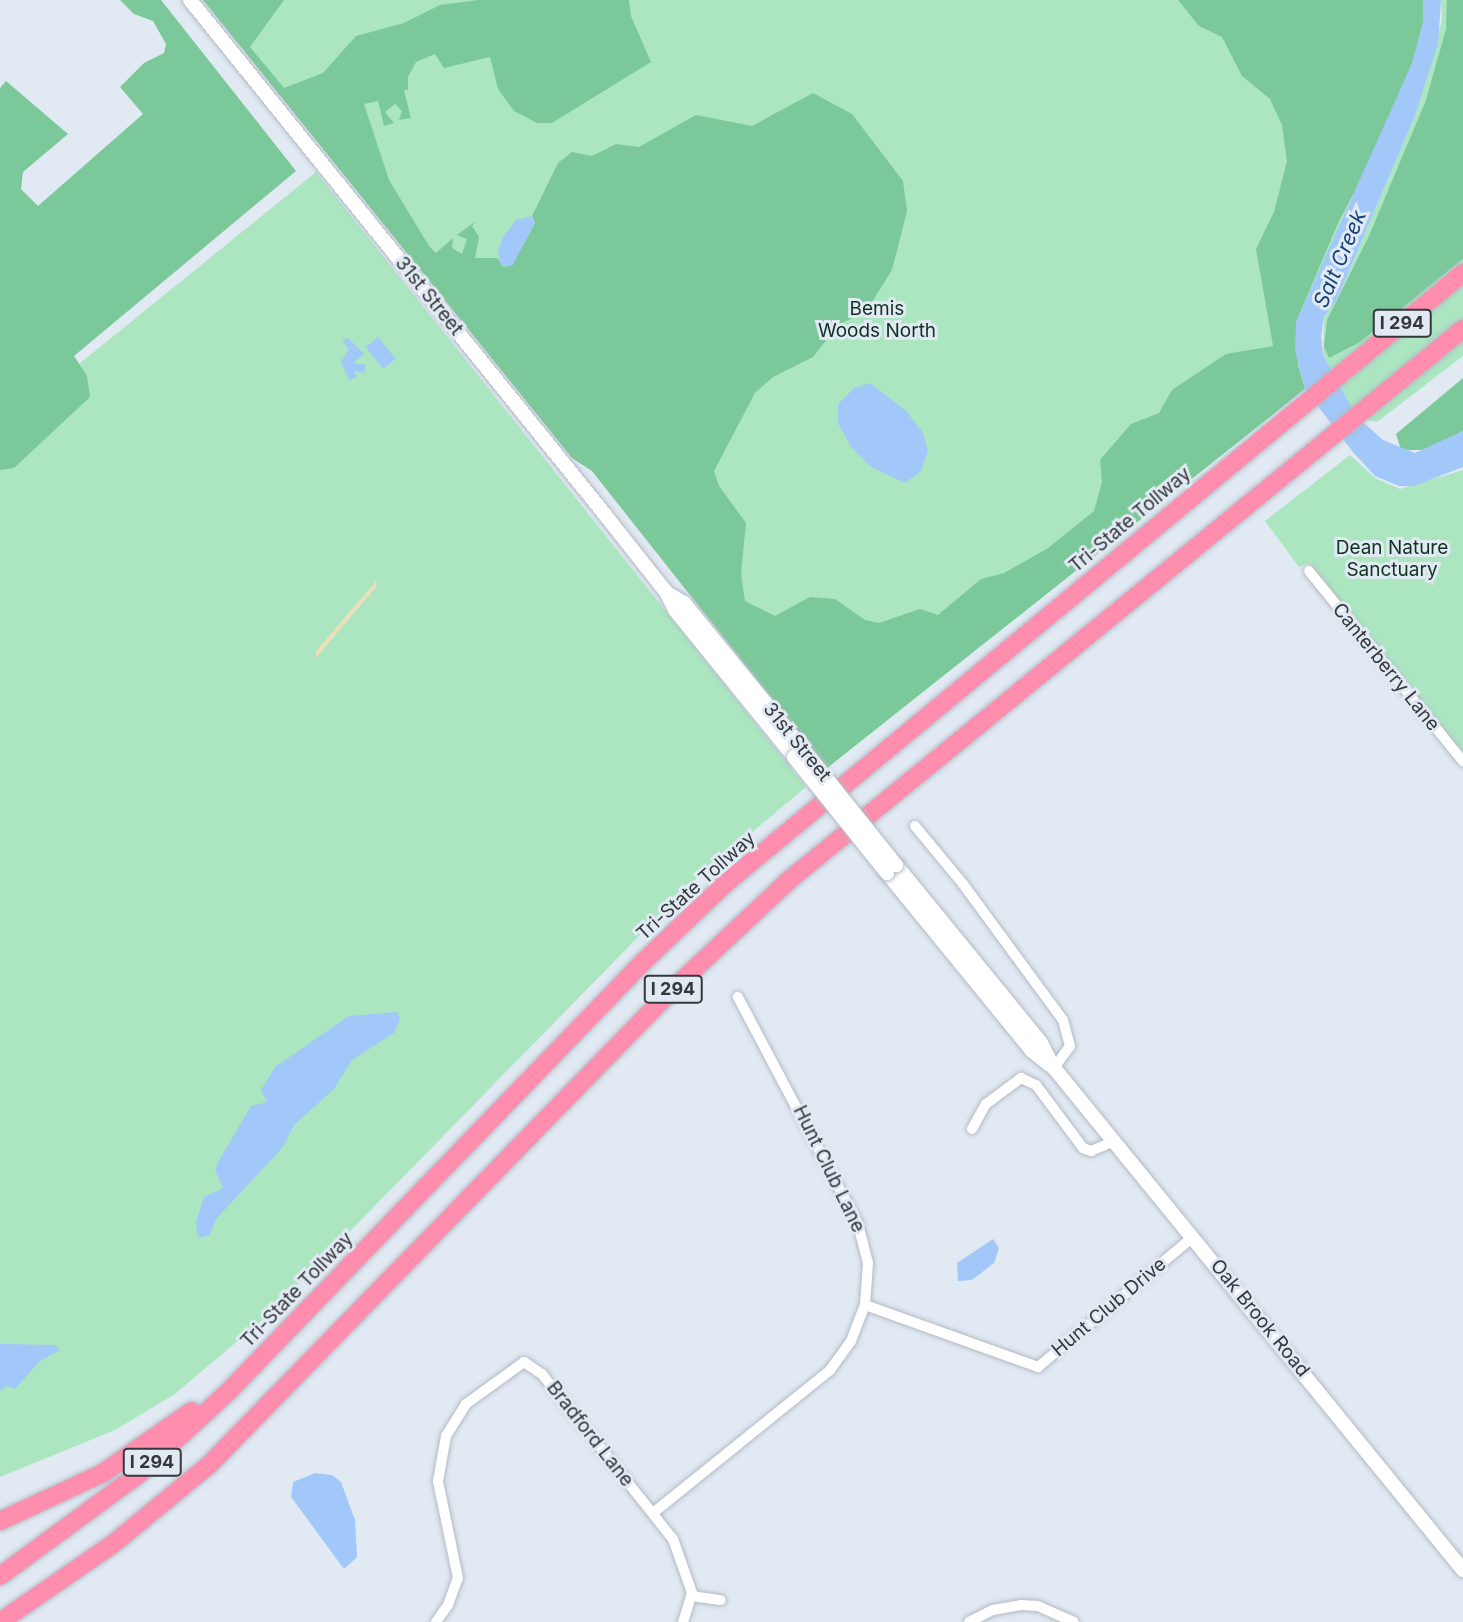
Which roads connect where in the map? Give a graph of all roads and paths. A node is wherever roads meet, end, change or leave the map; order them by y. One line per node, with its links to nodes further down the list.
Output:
1 (190, 0): 7 (main road, 31st Street, bridge)
2 (1463, 273): 14 (highway, Tri-State Tollway / I 294)
3 (1463, 329): 19 (highway, I 294)
4 (1309, 571): 5 (street, Canterberry Lane)
5 (1463, 761)
6 (915, 826): 9 (street)
7 (892, 869): 9 (main road, Oak Brook Road)
8 (738, 998): 13 (street, Hunt Club Lane)
9 (1054, 1068): 11 (main road, Oak Brook Road)
10 (972, 1129): 11 (street)
11 (1114, 1141): 12 (main road, Oak Brook Road)
12 (1192, 1237): 13 (street, Hunt Club Drive); 17 (main road, Oak Brook Road)
13 (865, 1305): 15 (street, Hunt Club Lane)
14 (288, 1329): 16 (highway); 18 (highway, Tri-State Tollway / I 294)
15 (653, 1513): 20 (street, Bradford Lane); 24 (street, Bradford Lane)
16 (0, 1521)
17 (1463, 1570)
18 (0, 1576)
19 (62, 1581): 22 (highway, I 294); 23 (highway)
20 (691, 1596): 21 (street); 25 (street)
21 (722, 1600)
22 (0, 1622)
23 (9, 1622)
24 (436, 1622)
25 (683, 1622)
26 (969, 1622): 27 (street)
27 (1074, 1622)

